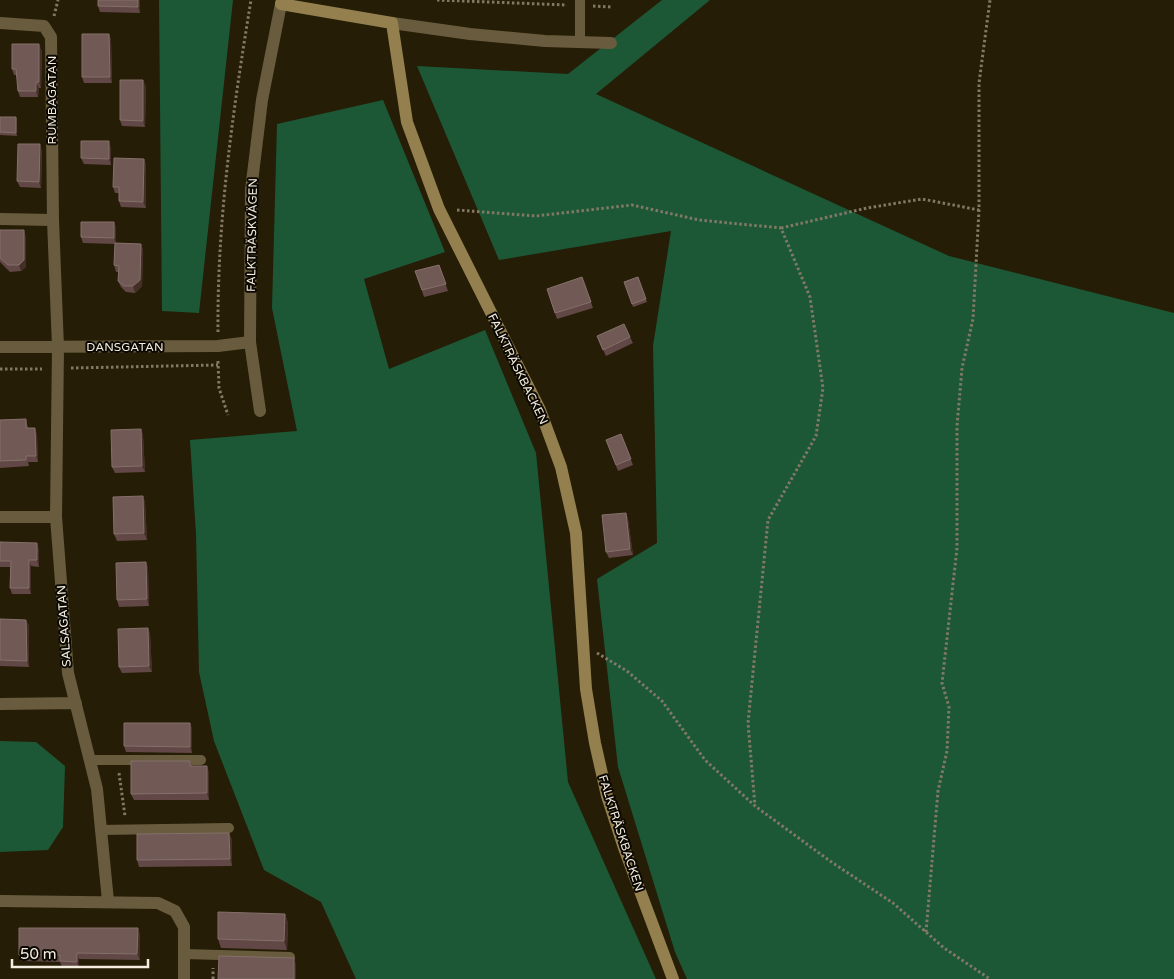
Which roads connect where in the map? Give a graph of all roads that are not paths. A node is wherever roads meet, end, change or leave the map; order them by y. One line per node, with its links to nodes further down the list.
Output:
1 (282, 2): 4 (street); 9 (street, FALKTRÄSKVÄGEN)
2 (580, 3): 5 (lane)
3 (0, 23): 8 (street, RUMBAGATAN)
4 (392, 23): 5 (street); 26 (street, FALKTRÄSKBACKEN)
5 (580, 42): 6 (street)
6 (611, 43)
7 (0, 219): 8 (street)
8 (52, 220): 11 (street, RUMBAGATAN)
9 (250, 342): 11 (street, DANSGATAN); 12 (street, FALKTRÄSKVÄGEN)
10 (0, 347): 11 (street, DANSGATAN)
11 (58, 347): 14 (street, SALSAGATAN)
12 (260, 412)
13 (0, 517): 14 (street)
14 (56, 517): 15 (street, SALSAGATAN)
15 (76, 703): 16 (street); 17 (street, SALSAGATAN)
16 (0, 704)
17 (90, 760): 18 (lane); 20 (street, SALSAGATAN)
18 (201, 760)
19 (229, 828): 20 (lane)
20 (100, 830): 22 (street, SALSAGATAN)
21 (0, 901): 22 (street)
22 (108, 901): 23 (street)
23 (184, 954): 24 (lane); 25 (street)
24 (290, 957)
25 (184, 979)
26 (673, 979)

